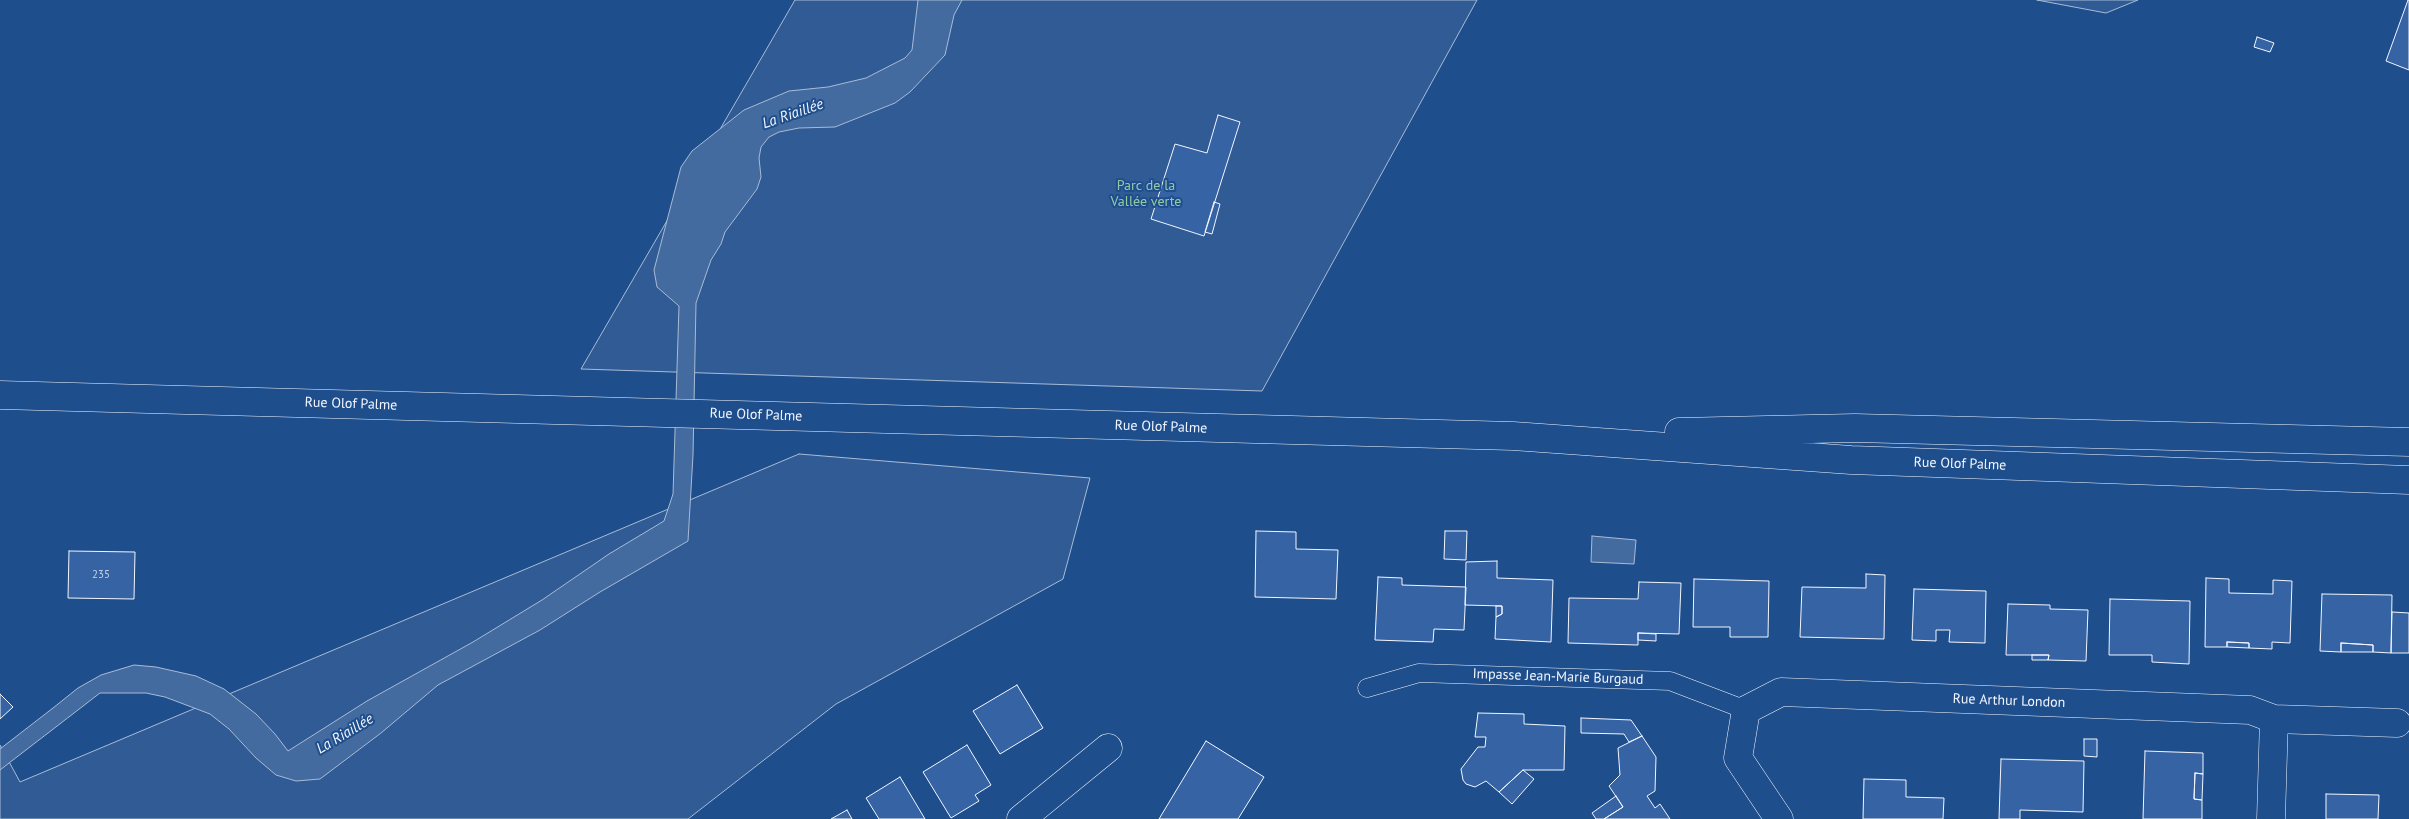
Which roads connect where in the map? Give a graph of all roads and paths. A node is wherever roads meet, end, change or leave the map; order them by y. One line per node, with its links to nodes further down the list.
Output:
1 (0, 395): 2 (main road, Rue Olof Palme)
2 (1513, 436): 3 (main road, Rue Olof Palme); 4 (main road, Rue Olof Palme)
3 (2409, 442)
4 (2409, 480)
5 (1367, 688): 6 (lane, Impasse Jean-Marie Burgaud)
6 (1746, 710): 7 (main road, Rue Arthur London); 11 (main road)
7 (2274, 719): 8 (main road, Rue Arthur London); 12 (main road)
8 (2397, 723)
9 (1108, 748): 10 (main road)
10 (1021, 819)
11 (1779, 819)
12 (2271, 819)

